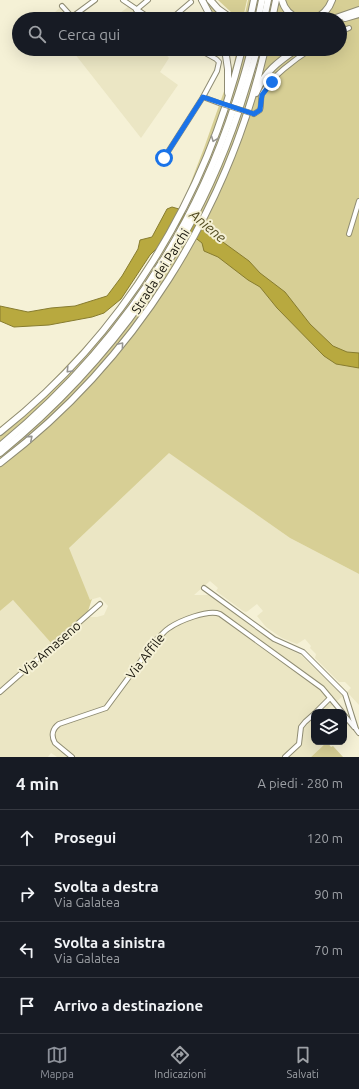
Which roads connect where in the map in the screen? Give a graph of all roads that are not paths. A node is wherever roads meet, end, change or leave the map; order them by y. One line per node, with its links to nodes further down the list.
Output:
1 (95, 0): 17 (street)
2 (124, 0): 14 (street)
3 (148, 0): 14 (street)
4 (202, 0): 20 (highway)
5 (210, 0): 21 (highway)
6 (254, 0): 22 (highway)
7 (262, 0): 23 (highway)
8 (268, 0): 24 (highway)
9 (276, 0): 25 (highway)
10 (282, 0): 26 (highway)
11 (332, 0): 27 (highway)
12 (191, 2): 19 (street)
13 (62, 6): 16 (street)
14 (136, 10): 18 (street)
15 (359, 10): 28 (highway)
16 (67, 12)
17 (79, 12)
18 (139, 12)
19 (179, 12)
20 (208, 12)
21 (222, 12)
22 (251, 12)
23 (259, 12)
24 (265, 12)
25 (273, 12)
26 (288, 12)
27 (325, 12)
28 (347, 14)
29 (359, 14): 30 (highway)
30 (347, 18)
31 (359, 18): 32 (highway)
32 (347, 22)
33 (211, 56): 41 (street)
34 (226, 56): 42 (highway)
35 (240, 56): 42 (highway)
36 (249, 56): 46 (highway, Strada dei Parchi)
37 (255, 56): 46 (highway, Strada dei Parchi)
38 (263, 56): 43 (highway)
39 (287, 56): 43 (highway)
40 (302, 56): 41 (street, bridge)
41 (203, 97): 44 (street)
42 (227, 102): 49 (highway, one-way to 49)
43 (241, 132): 54 (highway, one-way to 43)
44 (164, 158)
45 (359, 201): 47 (street)
46 (197, 206): 48 (highway, Strada dei Parchi)
47 (349, 234)
48 (122, 326): 52 (highway, Strada dei Parchi); 53 (highway, Strada dei Parchi)
49 (26, 410): 50 (highway); 51 (highway)
50 (0, 432)
51 (0, 436)
52 (0, 446)
53 (0, 452)
54 (0, 463)
55 (204, 588): 63 (street)
56 (100, 604): 57 (street, Via Amaseno)
57 (0, 692)
58 (330, 698): 59 (street); 60 (street, Via Affile); 64 (street, Via Affile)
59 (319, 709)
60 (339, 709)
61 (311, 717): 65 (street)
62 (347, 719): 63 (street)
63 (357, 731)
64 (72, 757)
65 (285, 757)

